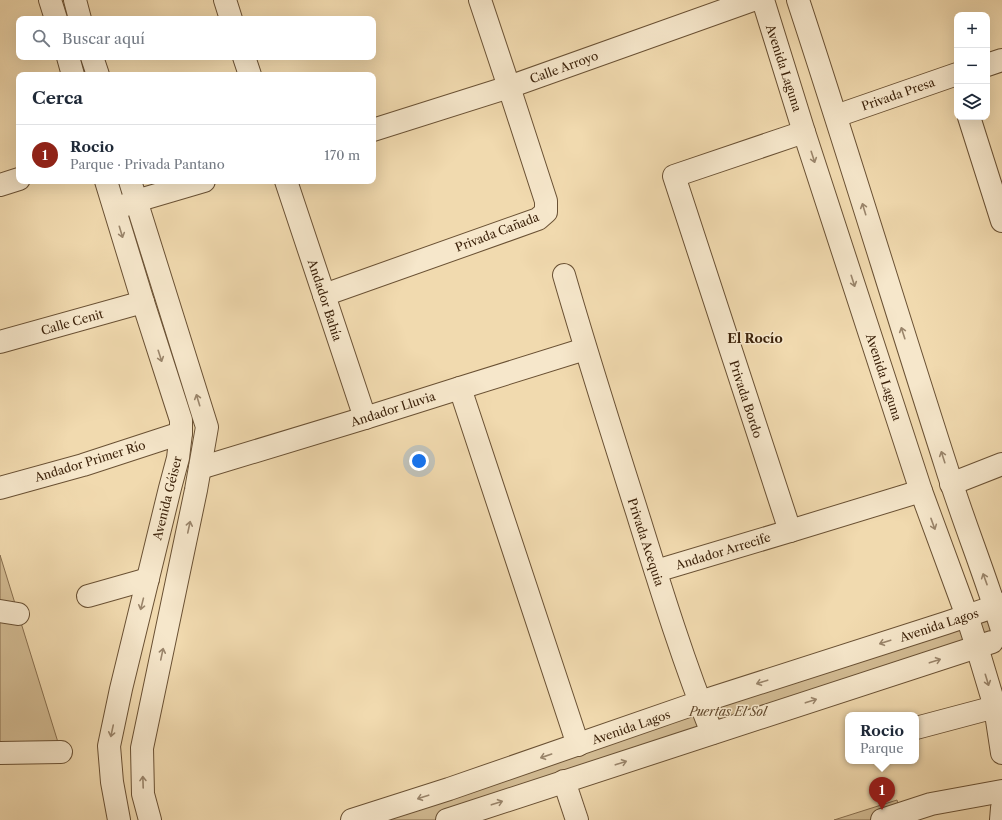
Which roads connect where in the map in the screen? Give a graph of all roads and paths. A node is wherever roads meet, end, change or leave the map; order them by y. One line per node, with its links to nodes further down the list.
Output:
1 (50, 0): 8 (street)
2 (75, 0): 9 (street)
3 (225, 0): 10 (street)
4 (480, 0): 20 (street)
5 (753, 0): 20 (street, Calle Arroyo)
6 (763, 0): 24 (street, Avenida Laguna)
7 (798, 0): 21 (street)
8 (55, 16)
9 (79, 16)
10 (230, 16)
11 (69, 60): 16 (street)
12 (93, 60): 17 (street)
13 (245, 60): 18 (street)
14 (1002, 60): 15 (street)
15 (990, 64)
16 (72, 72)
17 (97, 72)
18 (249, 72)
19 (954, 77): 21 (street, Privada Presa)
20 (509, 87): 23 (street, Calle Arroyo); 34 (street, Privada Cañada)
21 (836, 116): 35 (street, one-way to 21)
22 (970, 120): 32 (street)
23 (376, 129)
24 (804, 132): 37 (street, Avenida Laguna, one-way to 37); 50 (street, Privada Bordo)
25 (16, 180): 29 (street)
26 (107, 184): 31 (street, Avenida Géiser)
27 (183, 184): 30 (street)
28 (287, 184): 34 (street, Andador Bahía)
29 (0, 185)
30 (133, 191): 31 (street); 44 (street, Avenida Géiser, one-way to 30)
31 (115, 210): 36 (street, Avenida Géiser, one-way to 36)
32 (1002, 221)
33 (564, 275): 39 (street, Privada Acequia)
34 (324, 295): 41 (street, Andador Bahía)
35 (891, 297): 37 (street); 45 (street, one-way to 35)
36 (143, 302): 38 (street, Calle Cenit); 42 (street, Avenida Géiser, one-way to 42)
37 (861, 306): 49 (street, Avenida Laguna)
38 (0, 342)
39 (585, 349): 40 (street, Andador Lluvia); 51 (street, Privada Acequia)
40 (460, 388): 41 (street, Andador Lluvia); 65 (street)
41 (365, 418): 44 (street, Andador Lluvia)
42 (180, 433): 46 (street, Andador Primer Río); 47 (street, Avenida Géiser)
43 (1002, 464): 45 (street)
44 (200, 468): 48 (street, Avenida Géiser)
45 (951, 484): 54 (street, one-way to 45)
46 (0, 488)
47 (170, 488): 48 (street); 52 (street, Avenida Géiser)
48 (196, 490): 60 (street, Avenida Géiser, one-way to 48)
49 (921, 491): 50 (street); 55 (street, Avenida Laguna, one-way to 55)
50 (790, 531): 51 (street, Andador Arrecife)
51 (656, 571): 61 (street, Privada Acequia)
52 (148, 579): 53 (street); 59 (street, Avenida Géiser, one-way to 59)
53 (88, 596)
54 (998, 605): 55 (street, Avenida Lagos); 56 (street)
55 (967, 616): 58 (street, Avenida Laguna); 61 (street, Avenida Lagos, one-way to 61)
56 (1002, 630)
57 (1002, 639): 58 (street)
58 (977, 647): 62 (street, Avenida Laguna, one-way to 62); 64 (street, one-way to 58)
59 (121, 690): 60 (street); 74 (street, Avenida Géiser, one-way to 74)
60 (153, 696): 75 (street, Avenida Géiser, one-way to 60)
61 (700, 702): 64 (street, Privada Acequia); 65 (street, Avenida Lagos)
62 (995, 707): 63 (street); 68 (street, Avenida Laguna)
63 (919, 727)
64 (712, 733): 69 (street, one-way to 64)
65 (578, 745): 70 (street, Avenida Lagos, one-way to 70)
66 (61, 752): 67 (street)
67 (0, 753)
68 (1002, 753)
69 (564, 781): 73 (street, one-way to 69); 77 (street)
70 (449, 789): 73 (street); 76 (street, Avenida Lagos, one-way to 76)
71 (1002, 791): 78 (street)
72 (1002, 808): 79 (street)
73 (453, 818)
74 (118, 820)
75 (150, 820)
76 (352, 820)
77 (577, 820)
78 (882, 820)
79 (1001, 820)

